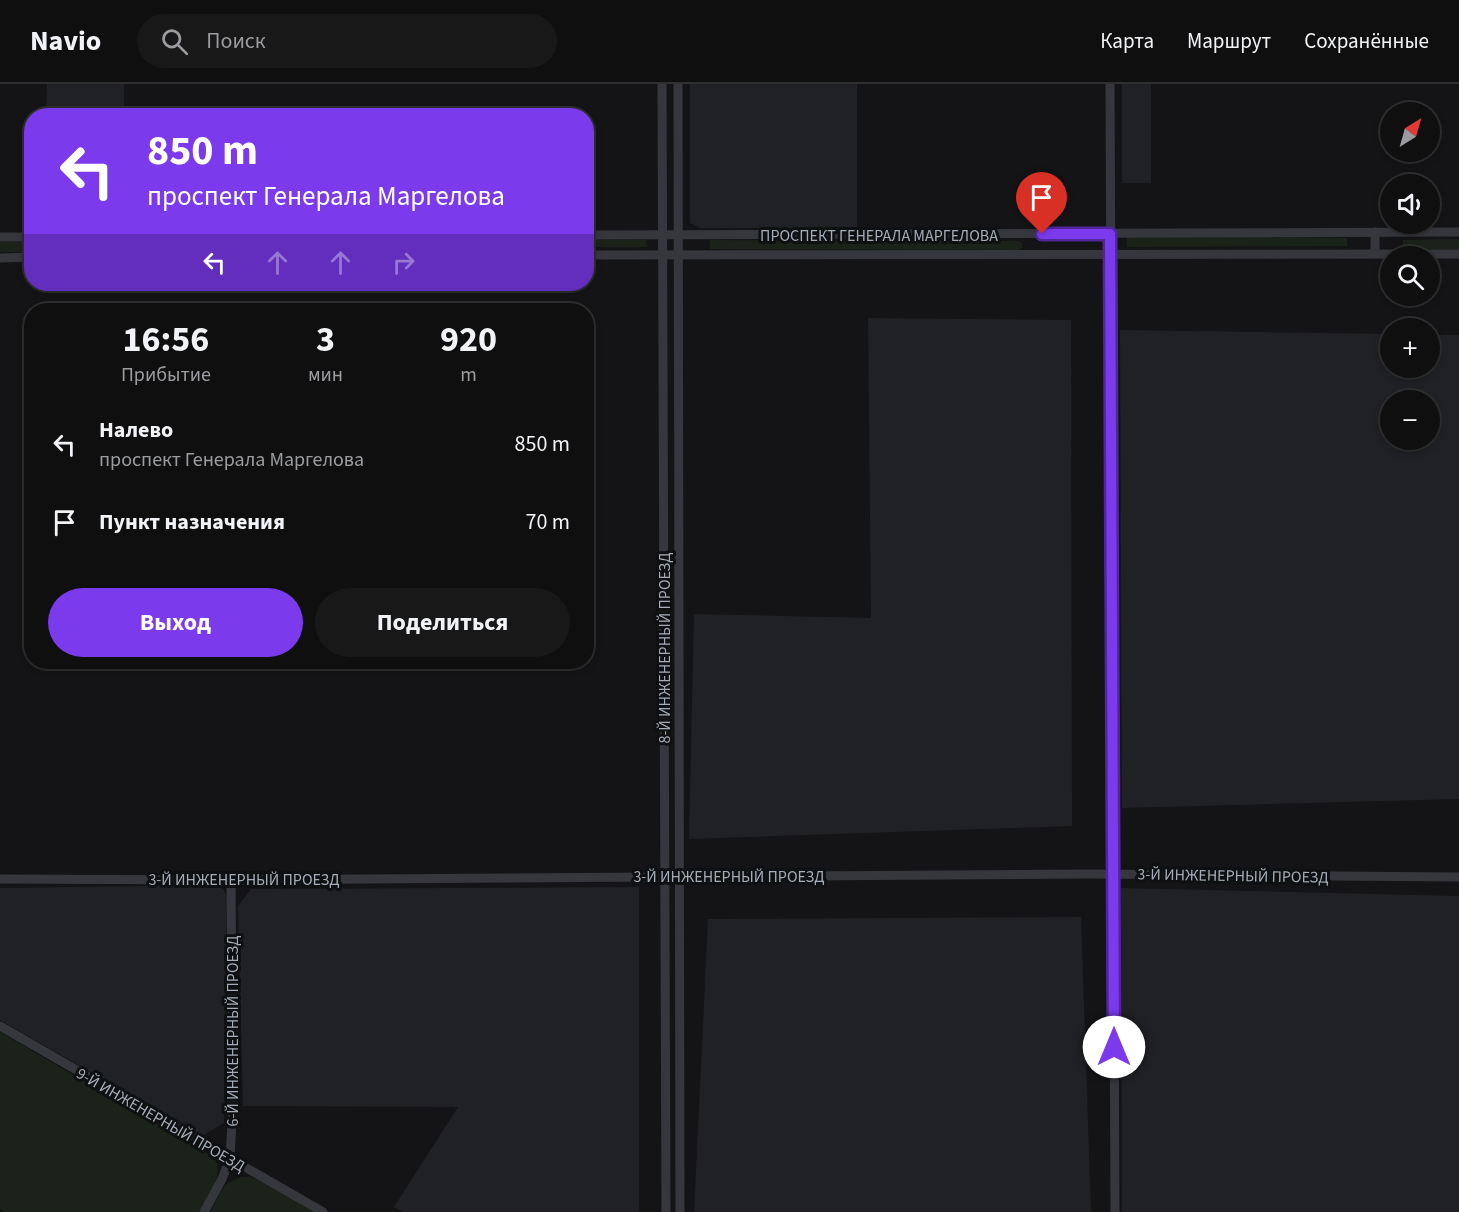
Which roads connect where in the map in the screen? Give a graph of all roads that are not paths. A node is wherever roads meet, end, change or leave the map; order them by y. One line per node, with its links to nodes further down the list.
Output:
1 (662, 84): 4 (street, 8-Й ИНЖЕНЕРНЫЙ ПРОЕЗД)
2 (678, 84): 5 (street, 8-Й ИНЖЕНЕРНЫЙ ПРОЕЗД)
3 (1110, 84): 9 (street)
4 (663, 185): 5 (street); 11 (street, 8-Й ИНЖЕНЕРНЫЙ ПРОЕЗД)
5 (678, 185): 12 (street, 8-Й ИНЖЕНЕРНЫЙ ПРОЕЗД)
6 (1375, 232): 7 (street, ПРОСПЕКТ ГЕНЕРАЛА МАРГЕЛОВА); 9 (street, ПРОСПЕКТ ГЕНЕРАЛА МАРГЕЛОВА); 15 (street)
7 (1459, 232)
8 (1026, 234): 9 (street, ПРОСПЕКТ ГЕНЕРАЛА МАРГЕЛОВА); 12 (street, ПРОСПЕКТ ГЕНЕРАЛА МАРГЕЛОВА); 20 (street)
9 (1110, 234): 21 (street)
10 (594, 235): 11 (street, ПРОСПЕКТ ГЕНЕРАЛА МАРГЕЛОВА)
11 (663, 235): 12 (street, ПРОСПЕКТ ГЕНЕРАЛА МАРГЕЛОВА); 18 (street, 8-Й ИНЖЕНЕРНЫЙ ПРОЕЗД)
12 (678, 235): 19 (street, 8-Й ИНЖЕНЕРНЫЙ ПРОЕЗД)
13 (0, 237): 14 (street)
14 (24, 237)
15 (1376, 254): 16 (street, ПРОСПЕКТ ГЕНЕРАЛА МАРГЕЛОВА); 21 (street, ПРОСПЕКТ ГЕНЕРАЛА МАРГЕЛОВА)
16 (1459, 254)
17 (594, 255): 18 (street, ПРОСПЕКТ ГЕНЕРАЛА МАРГЕЛОВА)
18 (663, 255): 19 (street, ПРОСПЕКТ ГЕНЕРАЛА МАРГЕЛОВА); 24 (street, 8-Й ИНЖЕНЕРНЫЙ ПРОЕЗД)
19 (678, 255): 20 (street, ПРОСПЕКТ ГЕНЕРАЛА МАРГЕЛОВА); 25 (street, 8-Й ИНЖЕНЕРНЫЙ ПРОЕЗД)
20 (1026, 255): 21 (street, ПРОСПЕКТ ГЕНЕРАЛА МАРГЕЛОВА)
21 (1111, 255): 26 (street)
22 (0, 258): 23 (street)
23 (24, 258)
24 (664, 764): 25 (street); 27 (street, 8-Й ИНЖЕНЕРНЫЙ ПРОЕЗД)
25 (678, 764): 28 (street, 8-Й ИНЖЕНЕРНЫЙ ПРОЕЗД)
26 (1114, 874): 28 (street, 3-Й ИНЖЕНЕРНЫЙ ПРОЕЗД); 29 (street, 3-Й ИНЖЕНЕРНЫЙ ПРОЕЗД); 38 (street)
27 (664, 876): 28 (street, 3-Й ИНЖЕНЕРНЫЙ ПРОЕЗД); 31 (street, 3-Й ИНЖЕНЕРНЫЙ ПРОЕЗД); 36 (street, 8-Й ИНЖЕНЕРНЫЙ ПРОЕЗД)
28 (678, 876): 37 (street, 8-Й ИНЖЕНЕРНЫЙ ПРОЕЗД)
29 (1459, 877)
30 (0, 879): 31 (street, 3-Й ИНЖЕНЕРНЫЙ ПРОЕЗД)
31 (231, 880): 33 (street, 6-Й ИНЖЕНЕРНЫЙ ПРОЕЗД)
32 (0, 1026): 33 (street, 9-Й ИНЖЕНЕРНЫЙ ПРОЕЗД)
33 (230, 1159): 34 (street, 6-Й ИНЖЕНЕРНЫЙ ПРОЕЗД); 35 (street, 9-Й ИНЖЕНЕРНЫЙ ПРОЕЗД)
34 (204, 1212)
35 (323, 1212)
36 (666, 1212)
37 (680, 1212)
38 (1115, 1212)

